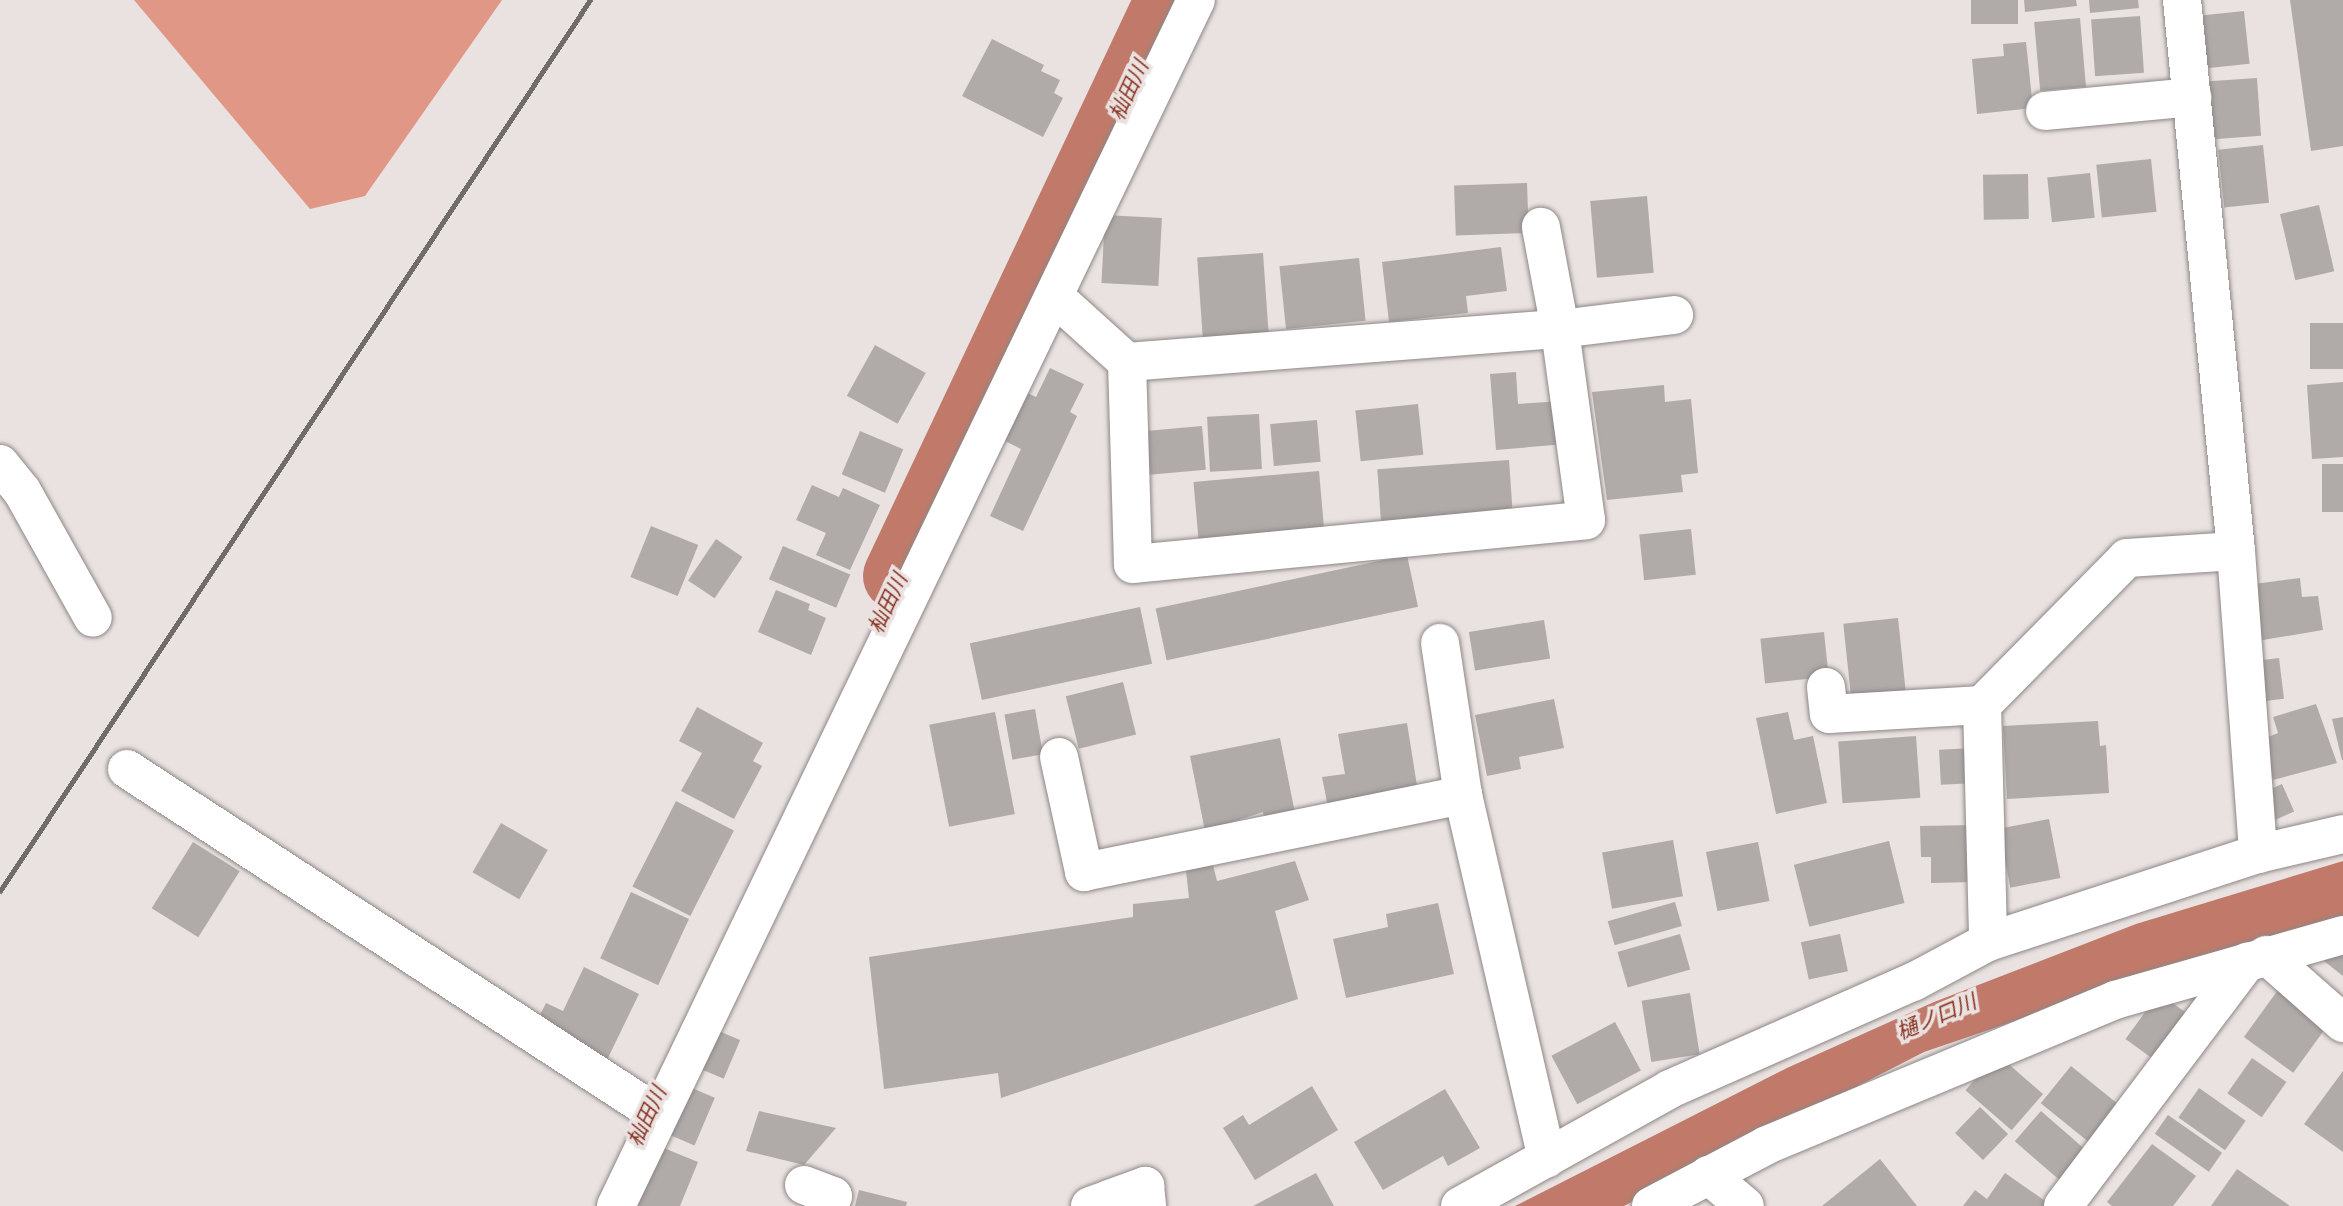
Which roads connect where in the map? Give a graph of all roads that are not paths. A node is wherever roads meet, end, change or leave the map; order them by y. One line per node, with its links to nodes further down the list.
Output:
1 (1196, 0): 6 (street)
2 (2182, 0): 3 (street)
3 (2192, 97): 4 (street); 11 (street)
4 (2045, 111)
5 (1541, 227): 8 (street)
6 (1055, 297): 9 (street); 25 (street)
7 (1674, 315): 8 (street)
8 (1560, 329): 9 (street); 9 (street)
9 (1127, 362)
10 (0, 464): 12 (street)
11 (2236, 551): 15 (street); 20 (street)
12 (93, 618)
13 (1440, 643): 18 (street)
14 (1826, 687): 15 (street)
15 (1982, 705): 22 (street)
16 (1059, 757): 18 (street)
17 (127, 769): 25 (street)
18 (1463, 795): 26 (street)
19 (2343, 834): 20 (street)
20 (2258, 854): 22 (street)
21 (2343, 935): 23 (street)
22 (1988, 942): 26 (street)
23 (2257, 958): 24 (street); 27 (street); 34 (street)
24 (2343, 1023)
25 (657, 1114): 28 (street)
26 (1547, 1158): 31 (street)
27 (1708, 1175): 32 (street); 33 (street)
28 (616, 1206)
29 (1090, 1206): 30 (street)
30 (1147, 1206)
31 (1460, 1206)
32 (1651, 1206)
33 (1745, 1206)
34 (2063, 1206)

